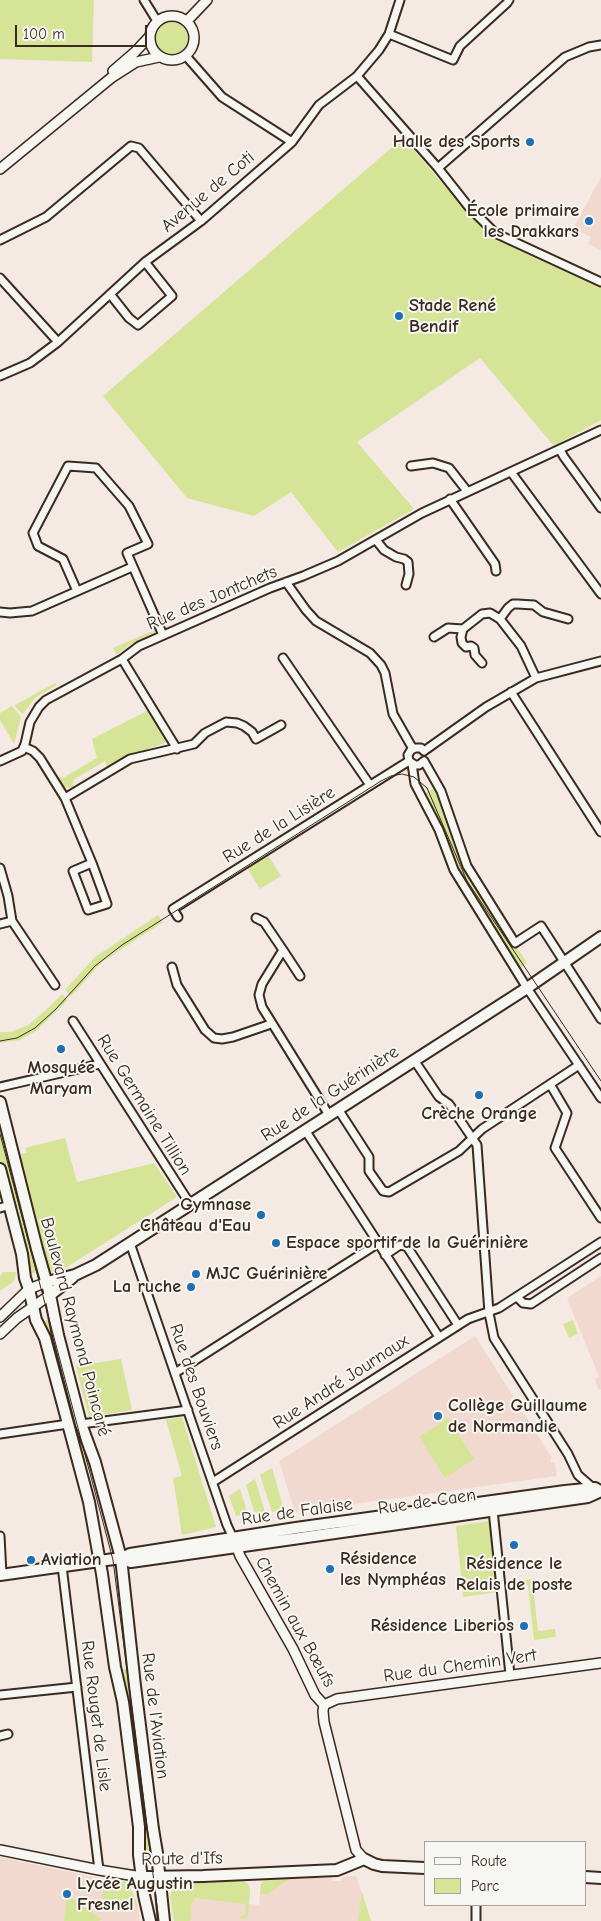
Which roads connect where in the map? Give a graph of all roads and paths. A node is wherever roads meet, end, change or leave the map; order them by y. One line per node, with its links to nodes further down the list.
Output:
1 (144, 0): 5 (street)
2 (208, 0): 6 (street)
3 (400, 0): 7 (street, Avenue de Coti)
4 (508, 0): 7 (street)
5 (157, 21): 6 (street); 8 (street)
6 (186, 21): 10 (street)
7 (389, 34): 12 (street, Avenue de Coti)
8 (149, 37): 11 (street); 14 (street)
9 (601, 45): 15 (street)
10 (186, 56): 11 (street); 13 (street)
11 (159, 57): 16 (street)
12 (357, 76): 13 (street, Avenue de Coti); 15 (street)
13 (292, 142): 17 (street, Avenue de Coti)
14 (0, 163)
15 (438, 168): 21 (street)
16 (0, 170)
17 (201, 220): 18 (street); 19 (street, Avenue de Coti)
18 (0, 240)
19 (145, 262): 22 (street, Avenue de Coti); 22 (street)
20 (0, 278): 23 (street)
21 (601, 282)
22 (110, 294): 23 (street, Avenue de Coti)
23 (58, 342): 24 (street, Avenue de Coti)
24 (0, 376)
25 (601, 430): 26 (street, Rue des Jontchets)
26 (560, 450): 28 (street, Rue des Jontchets); 31 (street)
27 (411, 466): 29 (street)
28 (511, 472): 29 (street, Rue des Jontchets); 38 (street)
29 (467, 491): 30 (street, Rue des Jontchets)
30 (450, 499): 32 (street, Rue des Jontchets); 34 (street)
31 (601, 508)
32 (376, 540): 35 (street, Rue des Jontchets); 36 (street)
33 (132, 567): 37 (street); 37 (street); 43 (street)
34 (496, 571)
35 (286, 582): 43 (street, Rue des Jontchets); 54 (street)
36 (406, 585)
37 (77, 591): 39 (street)
38 (601, 594)
39 (0, 612)
40 (500, 618): 41 (street); 42 (street); 49 (street)
41 (568, 619)
42 (463, 630): 44 (street); 48 (street)
43 (163, 635): 46 (street, Rue des Jontchets)
44 (434, 636)
45 (282, 658): 59 (street)
46 (122, 659): 52 (street, Rue des Jontchets); 53 (street)
47 (601, 660): 49 (street)
48 (482, 664)
49 (536, 678): 50 (street)
50 (511, 692): 55 (street); 61 (street)
51 (281, 725): 53 (street)
52 (24, 747): 56 (street); 60 (street)
53 (177, 749): 60 (street)
54 (413, 749): 55 (street); 58 (street)
55 (424, 752): 57 (street)
56 (0, 761)
57 (424, 761): 58 (street); 70 (street)
58 (411, 762): 59 (street, Rue de la Lisière); 74 (street)
59 (370, 786): 64 (street, Rue de la Lisière)
60 (66, 798): 62 (street)
61 (601, 832)
62 (92, 863): 62 (street)
63 (0, 868): 66 (street)
64 (178, 917)
65 (256, 918): 69 (street)
66 (12, 921): 67 (street); 73 (street)
67 (0, 924)
68 (599, 941): 70 (main road, Rue de la Guérinière)
69 (283, 950): 72 (street); 77 (street)
70 (564, 962): 74 (main road, Rue de la Guérinière); 75 (street)
71 (172, 967): 77 (street)
72 (300, 976)
73 (55, 985)
74 (527, 988): 78 (main road, Rue de la Guérinière); 80 (street)
75 (601, 1019)
76 (73, 1021): 79 (street, Rue Germaine Tillion)
77 (271, 1024): 85 (street)
78 (414, 1060): 85 (main road, Rue de la Guérinière); 87 (street)
79 (100, 1064): 82 (street); 89 (street, Rue Germaine Tillion)
80 (579, 1065): 81 (street); 83 (street)
81 (550, 1084): 87 (street); 91 (street)
82 (0, 1087)
83 (601, 1098)
84 (0, 1102): 98 (main road, Boulevard Raymond Poincaré)
85 (333, 1112): 86 (main road, Rue de la Guérinière); 87 (street)
86 (305, 1130): 89 (main road, Rue de la Guérinière); 94 (street)
87 (472, 1137): 103 (street)
88 (0, 1170): 90 (main road, Boulevard Raymond Poincaré)
89 (190, 1204): 93 (main road, Rue de la Guérinière)
90 (5, 1207): 99 (main road, Boulevard Raymond Poincaré)
91 (601, 1218)
92 (601, 1242): 101 (street, Rue André Journaux)
93 (130, 1243): 97 (main road, Rue de la Guérinière); 108 (street, Rue des Bouviers)
94 (377, 1244): 95 (street); 108 (street)
95 (384, 1255): 105 (street); 107 (street)
96 (601, 1258): 101 (street)
97 (75, 1275): 98 (main road, Rue de la Guérinière); 100 (main road, Rue de la Guérinière)
98 (47, 1282): 99 (street); 100 (main road, Boulevard Raymond Poincaré)
99 (29, 1289): 102 (main road, Boulevard Raymond Poincaré); 104 (street)
100 (50, 1295): 102 (street); 111 (main road, Boulevard Raymond Poincaré)
101 (517, 1297): 103 (street, Rue André Journaux)
102 (33, 1306): 106 (street); 110 (main road, Boulevard Raymond Poincaré)
103 (489, 1313): 105 (street, Rue André Journaux); 113 (street)
104 (0, 1317)
105 (458, 1325): 107 (street, Rue André Journaux)
106 (0, 1334)
107 (439, 1337): 114 (street, Rue André Journaux)
108 (175, 1373): 109 (street, Rue des Bouviers)
109 (188, 1410): 111 (street); 114 (street, Rue des Bouviers)
110 (68, 1424): 112 (street); 122 (main road, Boulevard Raymond Poincaré)
111 (81, 1424): 121 (main road, Boulevard Raymond Poincaré)
112 (0, 1434)
113 (578, 1474): 115 (street); 116 (street); 117 (street)
114 (213, 1482): 120 (street, Rue des Bouviers)
115 (576, 1490): 116 (main road, Rue de Falaise); 117 (main road, Rue de Falaise)
116 (598, 1490): 117 (main road, Rue de Falaise)
117 (563, 1496): 118 (main road, Rue de Caen); 120 (main road, Rue de Falaise)
118 (493, 1510): 120 (main road, Rue de Caen); 126 (street)
119 (0, 1536): 124 (street)
120 (235, 1542): 121 (main road, Rue de Caen); 129 (street, Chemin aux Bœufs)
121 (121, 1558): 122 (main road); 135 (main road, Rue de l'Aviation)
122 (100, 1561): 123 (main road); 134 (main road, Rue de l'Aviation)
123 (62, 1566): 124 (main road); 127 (street, Rue Rouget de Lisle)
124 (1, 1574)
125 (601, 1663): 126 (street, Rue du Chemin Vert)
126 (510, 1676): 129 (street, Rue du Chemin Vert)
127 (77, 1686): 128 (street); 133 (street, Rue Rouget de Lisle)
128 (0, 1695)
129 (324, 1705): 131 (street, Chemin aux Bœufs)
130 (0, 1850): 133 (street, Route d'Ifs)
131 (364, 1859): 132 (main road); 135 (main road, Route d'Ifs)
132 (424, 1868)
133 (99, 1870): 134 (street, Route d'Ifs)
134 (142, 1877): 135 (main road, Route d'Ifs); 139 (main road, Rue de l'Aviation)
135 (159, 1877): 140 (main road, Rue de l'Aviation)
136 (586, 1877): 137 (main road)
137 (601, 1878)
138 (476, 1906): 141 (street)
139 (150, 1921)
140 (164, 1921)
141 (476, 1921)

